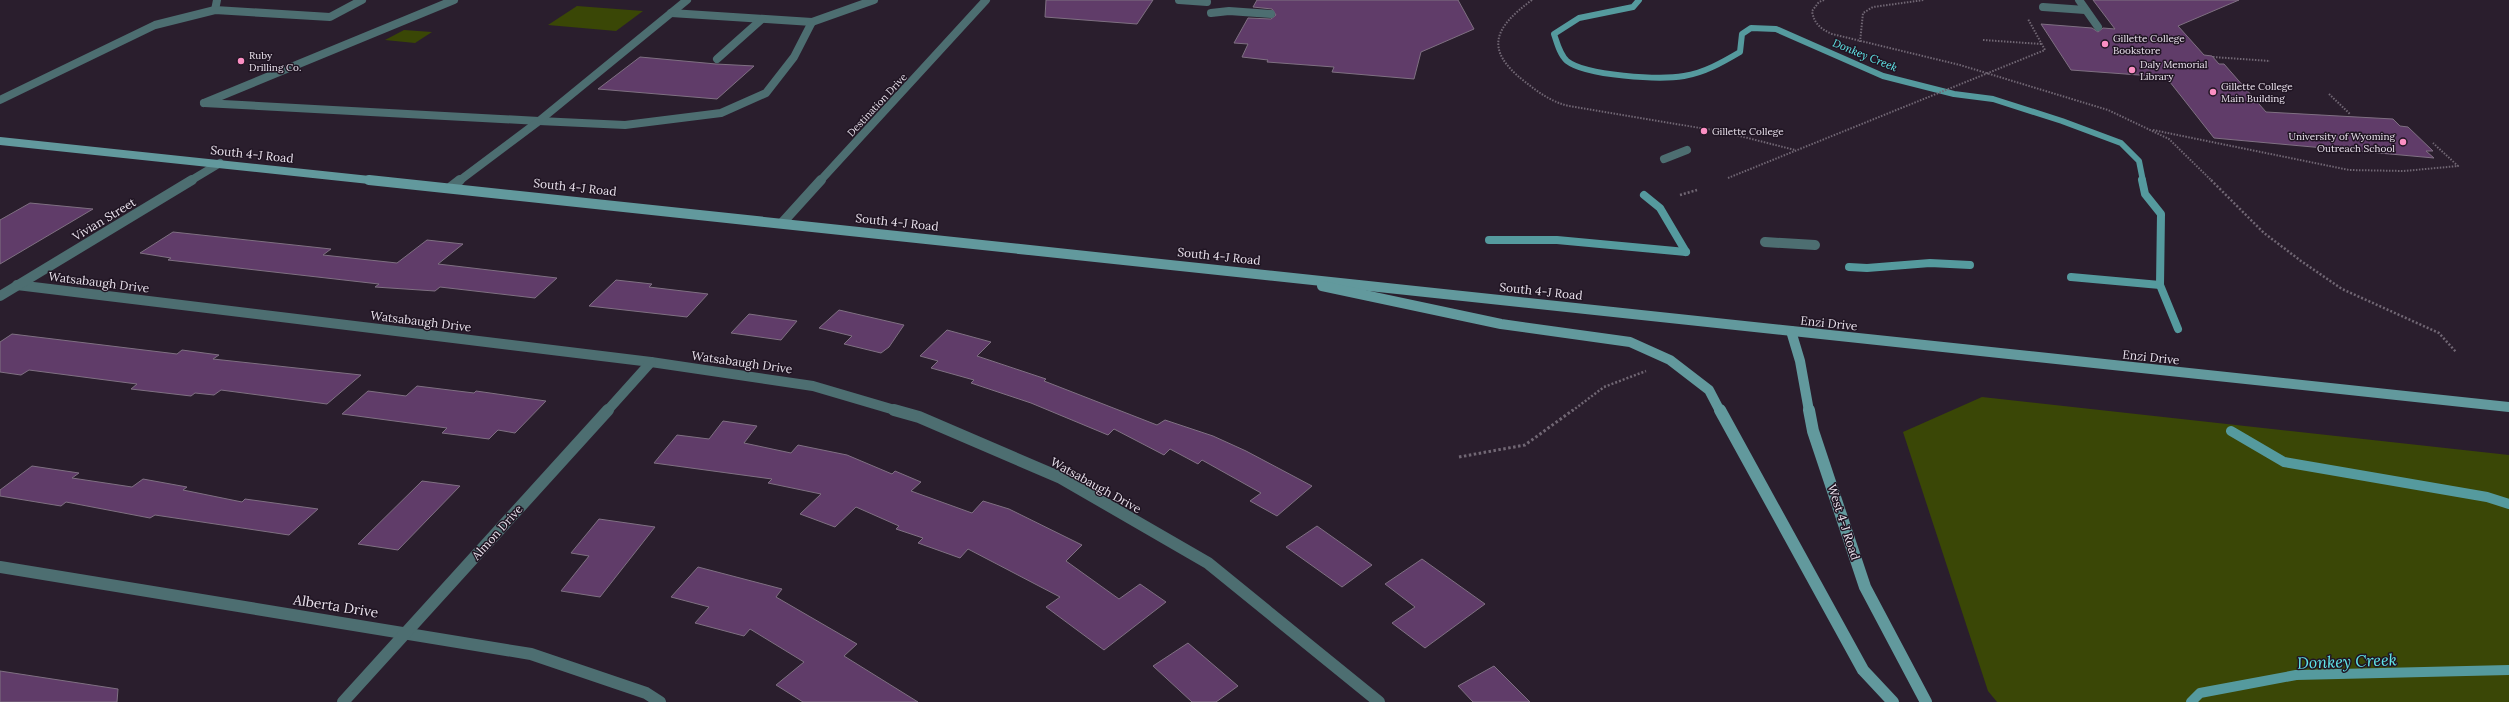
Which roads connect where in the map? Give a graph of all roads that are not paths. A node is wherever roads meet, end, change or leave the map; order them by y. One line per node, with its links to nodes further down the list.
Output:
1 (217, 0): 12 (street)
2 (362, 0): 12 (street)
3 (454, 0): 22 (street)
4 (688, 0): 14 (street)
5 (874, 0): 10 (street)
6 (986, 0): 28 (street, Destination Drive)
7 (1179, 0): 9 (street)
8 (2079, 0): 13 (street)
9 (1207, 2)
10 (857, 3): 18 (street)
11 (2043, 7): 13 (street)
12 (215, 10): 21 (street)
13 (2085, 10): 19 (street)
14 (671, 13): 17 (street); 22 (street)
15 (1211, 13): 16 (street)
16 (1271, 14)
17 (762, 19): 18 (street); 20 (street)
18 (812, 22): 22 (street)
19 (2098, 27)
20 (716, 59)
21 (0, 100)
22 (539, 121): 27 (street)
23 (0, 141): 26 (main road, South 4-J Road)
24 (1687, 150): 25 (street)
25 (1664, 159)
26 (220, 163): 27 (main road, South 4-J Road); 32 (street, Vivian Street)
27 (451, 187): 28 (main road, South 4-J Road)
28 (782, 223): 31 (main road, South 4-J Road)
29 (1765, 242): 30 (street)
30 (1814, 245)
31 (1267, 274): 34 (main road, South 4-J Road); 42 (main road)
32 (17, 285): 33 (street, Vivian Street); 35 (street, Watsabaugh Drive)
33 (0, 296)
34 (1791, 332): 36 (main road, Enzi Drive); 43 (main road, West 4-J Road)
35 (651, 362): 38 (street, Almon Drive); 41 (street, Watsabaugh Drive)
36 (2509, 407)
37 (0, 566): 38 (street, Alberta Drive)
38 (406, 632): 39 (street, Almon Drive); 40 (street, Alberta Drive)
39 (343, 702)
40 (660, 702)
41 (1379, 702)
42 (1893, 702)
43 (1926, 702)

